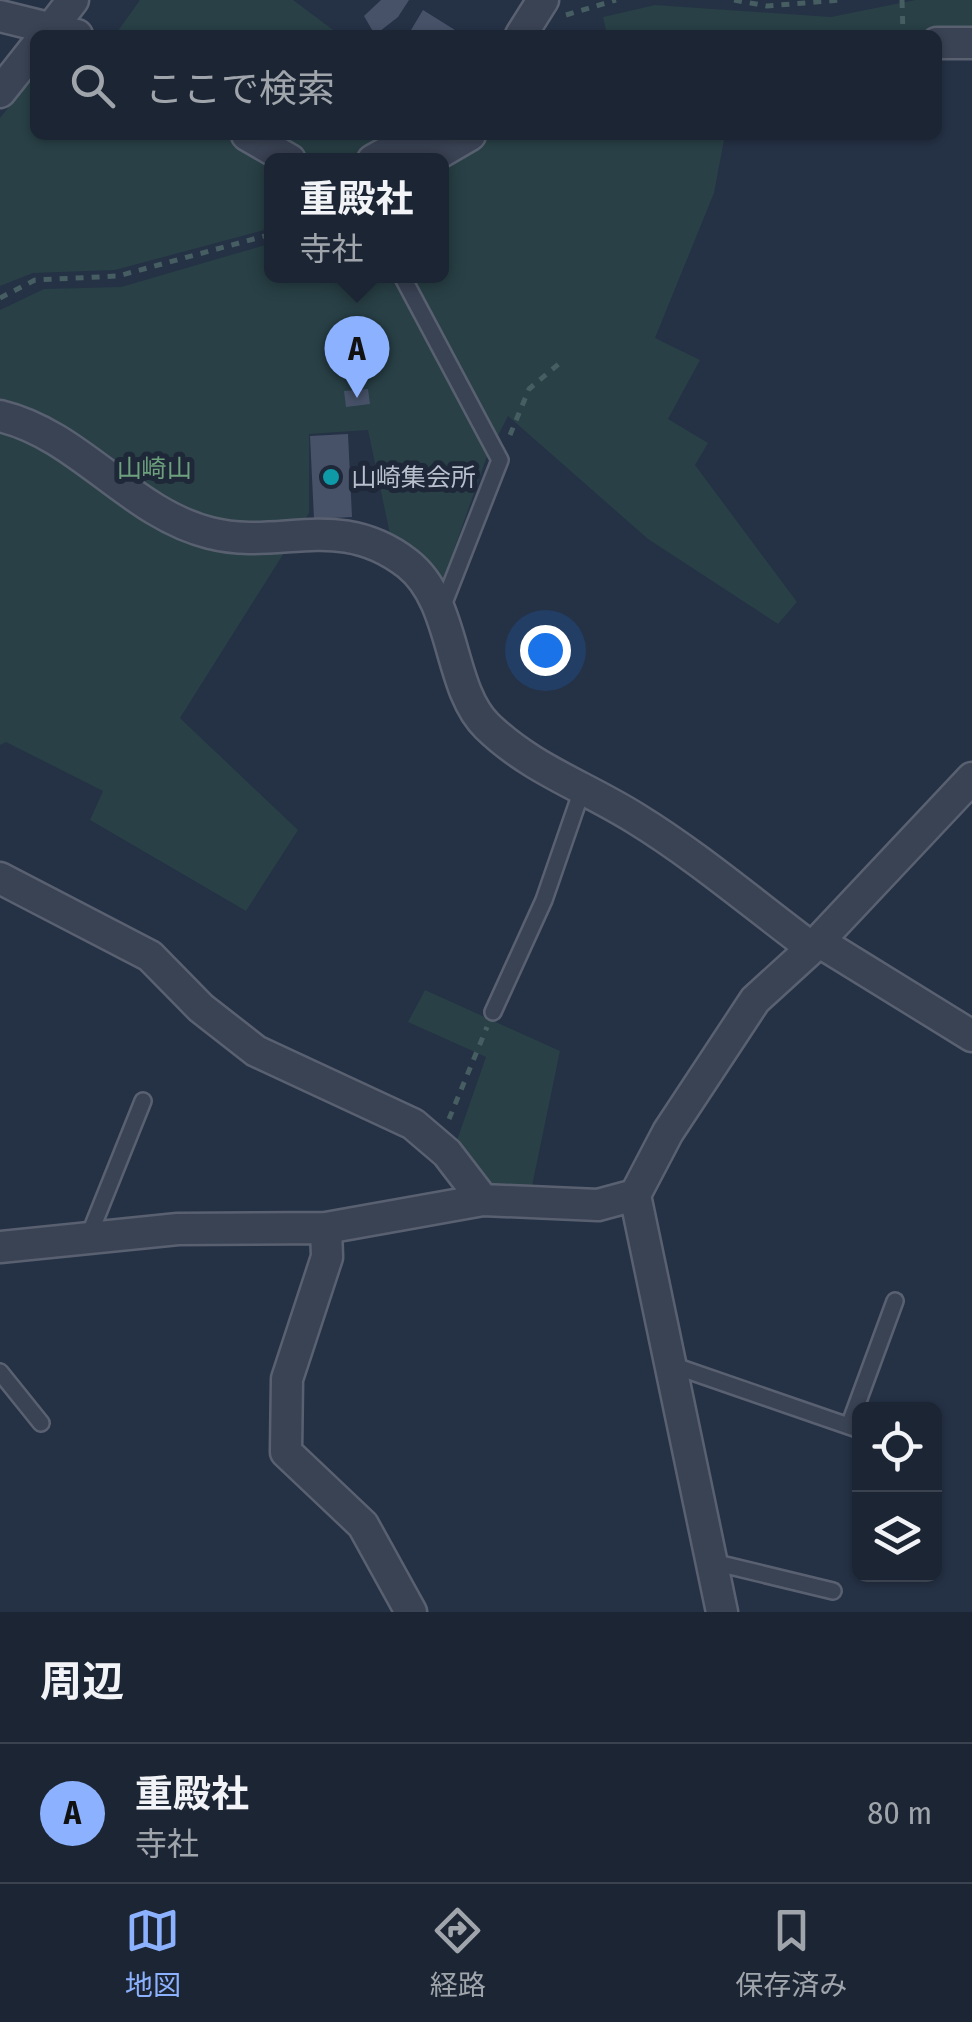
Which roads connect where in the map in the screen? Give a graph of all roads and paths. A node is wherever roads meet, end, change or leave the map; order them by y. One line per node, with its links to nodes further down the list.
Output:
1 (73, 0): 8 (street)
2 (543, 0): 9 (street)
3 (734, 0): 4 (path)
4 (841, 0)
5 (902, 0): 10 (path)
6 (0, 16): 7 (street)
7 (36, 30)
8 (56, 30)
9 (528, 30)
10 (904, 30)
11 (942, 43): 12 (street)
12 (972, 43)
13 (30, 60): 14 (street)
14 (0, 92)
15 (256, 140): 18 (street)
16 (409, 140): 19 (street)
17 (461, 140): 20 (street)
18 (278, 153)
19 (386, 153)
20 (439, 153)
21 (264, 236): 23 (path)
22 (406, 283): 26 (lane)
23 (0, 298)
24 (561, 362): 26 (path)
25 (0, 416): 27 (street)
26 (500, 460): 27 (lane)
27 (440, 612): 29 (street)
28 (972, 778): 31 (street)
29 (582, 790): 31 (street); 32 (lane)
30 (0, 878): 35 (street)
31 (815, 945): 33 (street); 36 (street)
32 (493, 1012): 35 (path)
33 (972, 1036)
34 (143, 1101): 39 (lane)
35 (438, 1145): 37 (street)
36 (635, 1194): 37 (street); 42 (street)
37 (483, 1200): 38 (street)
38 (326, 1228): 39 (street); 49 (street)
39 (88, 1238): 40 (street)
40 (0, 1247)
41 (895, 1301): 44 (lane)
42 (672, 1365): 46 (lane); 47 (street)
43 (0, 1372): 45 (lane)
44 (862, 1402)
45 (42, 1423)
46 (852, 1427)
47 (713, 1562): 48 (lane); 50 (street)
48 (833, 1591)
49 (411, 1612)
50 (722, 1612)

